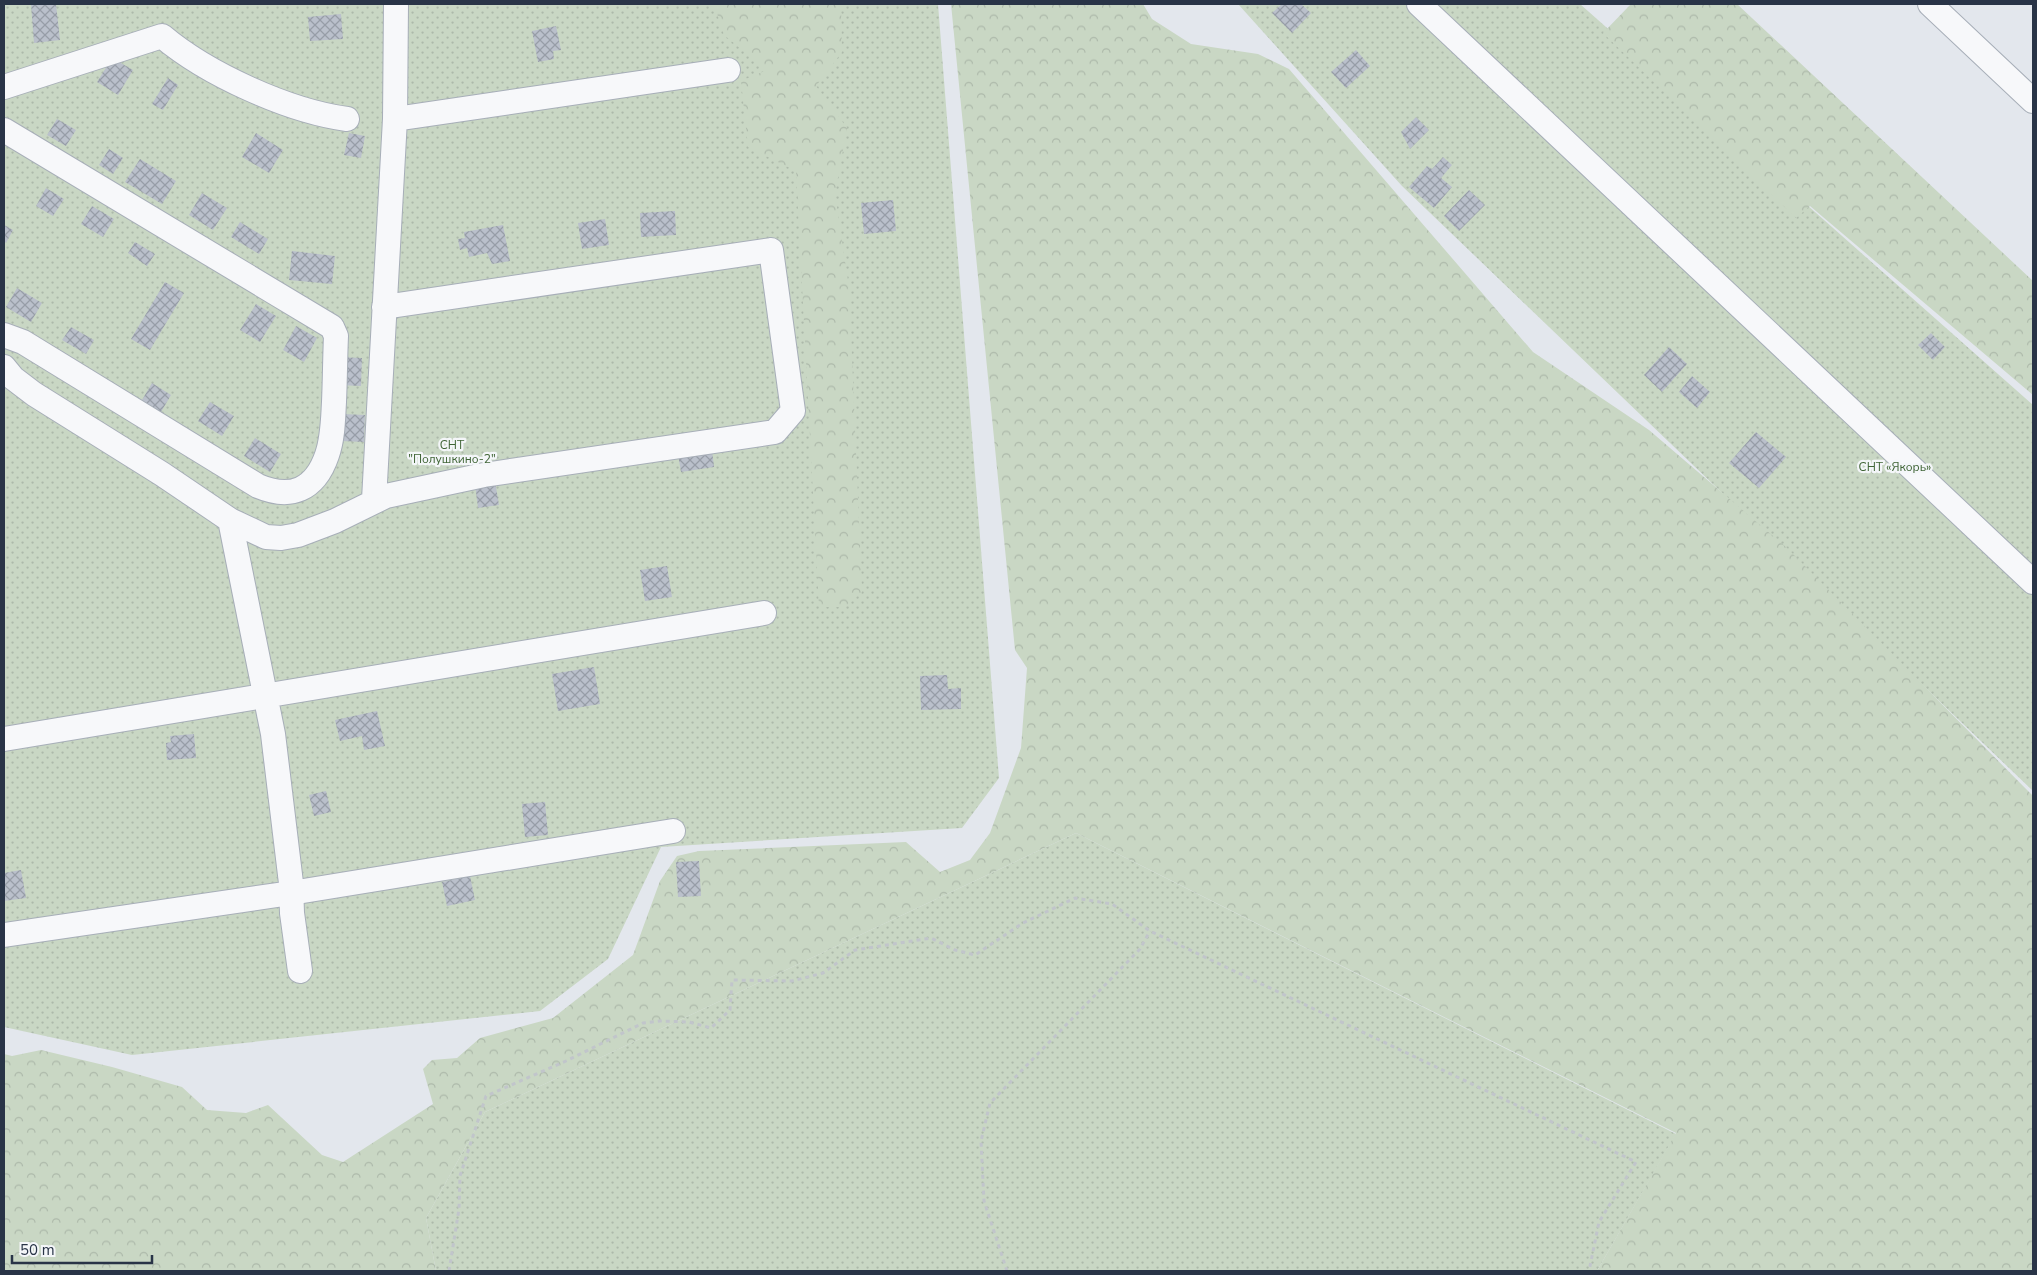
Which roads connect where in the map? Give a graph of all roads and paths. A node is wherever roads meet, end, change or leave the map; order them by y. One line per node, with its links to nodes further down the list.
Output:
1 (396, 4): 8 (street)
2 (1419, 4): 15 (street)
3 (1930, 4): 6 (street)
4 (728, 70): 8 (street)
5 (4, 87): 7 (street)
6 (2033, 101)
7 (347, 119)
8 (395, 119): 10 (street)
9 (4, 130): 11 (street)
10 (384, 307): 13 (street); 13 (street)
11 (4, 338)
12 (4, 366): 14 (street)
13 (374, 500): 14 (street)
14 (230, 520): 17 (street)
15 (2033, 582)
16 (764, 613): 17 (street)
17 (265, 696): 18 (street); 20 (street)
18 (4, 739)
19 (673, 831): 20 (street)
20 (291, 893): 22 (street); 23 (street)
21 (1150, 931): 24 (path); 25 (path); 26 (path)
22 (4, 936)
23 (300, 971)
24 (449, 1271)
25 (1007, 1271)
26 (1589, 1271)

